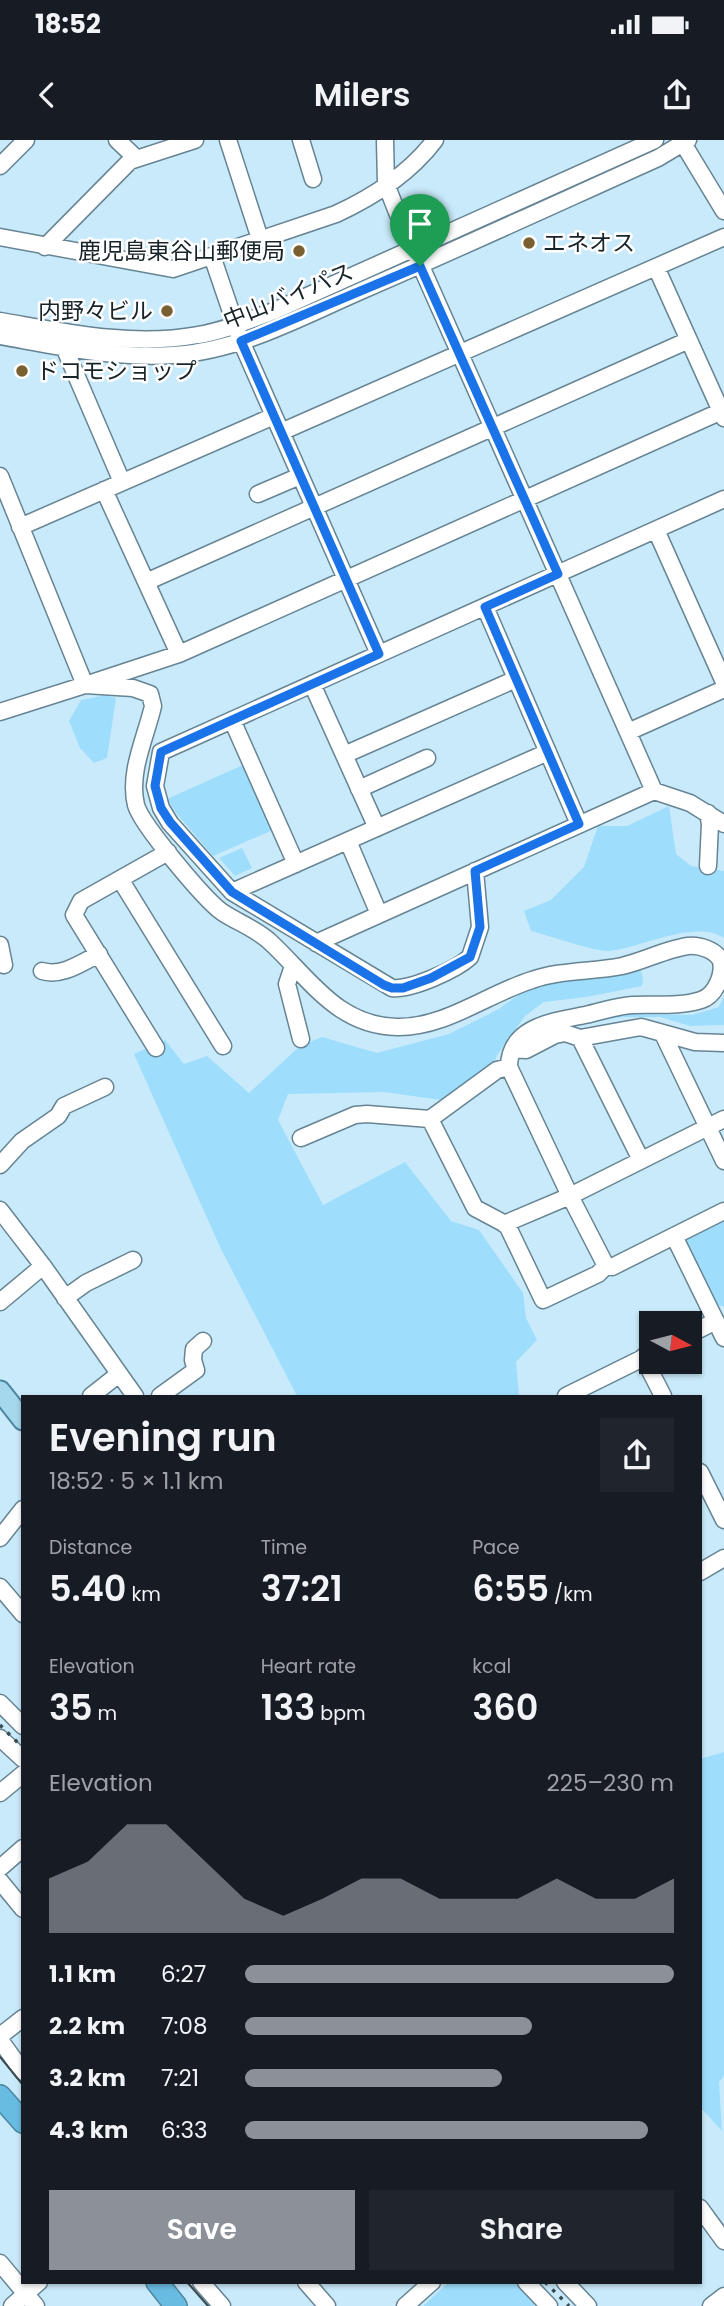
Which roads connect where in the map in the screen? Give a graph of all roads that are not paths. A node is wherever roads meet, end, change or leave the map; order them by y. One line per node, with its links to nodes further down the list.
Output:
1 (26, 140): 11 (street)
2 (117, 140): 10 (street)
3 (195, 140): 10 (street)
4 (228, 140): 17 (street)
5 (301, 140): 12 (street)
6 (386, 140): 13 (street)
7 (435, 140): 13 (street)
8 (655, 140): 19 (street, 中山バイパス)
9 (684, 141): 14 (street); 21 (street, 中山バイパス)
10 (136, 159): 18 (street)
11 (0, 166)
12 (313, 179)
13 (386, 184): 17 (street); 19 (street)
14 (724, 211)
15 (0, 237): 18 (street)
16 (724, 237): 22 (street)
17 (260, 239): 20 (street)
18 (45, 247): 20 (street)
19 (412, 249): 21 (street); 24 (street, 中山バイパス)
20 (212, 256): 24 (street)
21 (420, 266): 24 (street, 中山バイパス); 28 (street)
22 (656, 267): 27 (street); 28 (street)
23 (0, 321): 26 (street, 中山バイパス)
24 (238, 334): 26 (street, 中山バイパス); 30 (street)
25 (0, 336): 26 (street, 中山バイパス)
26 (64, 340): 35 (street)
27 (689, 340): 29 (street); 31 (street)
28 (459, 354): 31 (street); 32 (street)
29 (723, 414): 40 (street)
30 (274, 416): 32 (street); 35 (street)
31 (493, 428): 40 (street); 41 (street)
32 (281, 432): 33 (street)
33 (300, 475): 37 (street); 41 (street)
34 (0, 476): 38 (street)
35 (122, 482): 36 (street)
36 (104, 490): 42 (street); 46 (street)
37 (258, 494)
38 (4, 497): 42 (street)
39 (724, 499): 43 (street)
40 (525, 500): 44 (street); 45 (street)
41 (314, 507): 45 (street); 46 (street)
42 (20, 527): 53 (street)
43 (656, 530): 44 (street); 51 (street)
44 (558, 574): 47 (street); 57 (street)
45 (346, 580): 48 (street); 49 (street)
46 (146, 582): 48 (street)
47 (485, 607): 49 (street); 50 (street)
48 (180, 654): 53 (street)
49 (379, 654): 52 (street)
50 (516, 679): 60 (street); 61 (street)
51 (724, 682)
52 (312, 684): 56 (street); 61 (street)
53 (85, 685): 55 (street); 58 (street)
54 (724, 690): 57 (street)
55 (0, 712)
56 (232, 720): 59 (street); 71 (street)
57 (628, 732): 64 (street)
58 (141, 748): 59 (street); 70 (street)
59 (161, 752): 75 (street)
60 (548, 752): 66 (street); 68 (street)
61 (344, 755): 63 (street)
62 (427, 758): 63 (street)
63 (359, 789): 68 (street)
64 (654, 791): 65 (street); 66 (street)
65 (708, 813): 67 (street); 72 (street)
66 (579, 824): 73 (street)
67 (724, 824)
68 (377, 828): 69 (street)
69 (348, 841): 71 (street); 76 (street)
70 (168, 852): 74 (street); 81 (street)
71 (296, 864): 75 (street)
72 (708, 866)
73 (475, 871): 76 (street); 77 (street)
74 (121, 879): 79 (street); 87 (street)
75 (232, 892): 77 (street)
76 (379, 914): 77 (street)
77 (316, 943)
78 (0, 945): 80 (street)
79 (99, 954): 82 (street); 88 (street)
80 (4, 965)
81 (293, 966): 85 (street); 89 (street)
82 (42, 971)
83 (663, 1034): 84 (street); 86 (street); 94 (street)
84 (580, 1038): 89 (street); 96 (street)
85 (301, 1040)
86 (724, 1043)
87 (223, 1046)
88 (156, 1048)
89 (514, 1049): 90 (street)
90 (509, 1067): 92 (street); 99 (street)
91 (105, 1087): 98 (street)
92 (430, 1118): 95 (street); 102 (street)
93 (724, 1119): 94 (street)
94 (708, 1126): 96 (street); 97 (street)
95 (301, 1138)
96 (640, 1160): 99 (street)
97 (724, 1161)
98 (0, 1166)
99 (570, 1196): 102 (street); 106 (street)
100 (0, 1210): 105 (street)
101 (724, 1212): 103 (street)
102 (504, 1224): 106 (street)
103 (674, 1236): 106 (street); 109 (street)
104 (133, 1259): 107 (street)
105 (43, 1266): 107 (street); 108 (street)
106 (606, 1266)
107 (65, 1298): 114 (street)
108 (0, 1302)
109 (718, 1316): 110 (street); 111 (street)
110 (702, 1326)
111 (724, 1338)
112 (203, 1341): 120 (street)
113 (639, 1360): 117 (street)
114 (119, 1374): 118 (street); 119 (street)
115 (654, 1374): 122 (street)
116 (0, 1391): 123 (main road)
117 (589, 1391): 121 (street)
118 (92, 1395)
119 (134, 1395)
120 (161, 1395)
121 (571, 1395)
122 (663, 1395)
123 (21, 1417)
124 (702, 1476): 126 (street)
125 (21, 1512): 127 (street)
126 (724, 1520)
127 (0, 1538)
128 (724, 1559): 129 (street)
129 (702, 1571)
130 (0, 1587): 131 (street)
131 (21, 1612)
132 (0, 1703): 133 (street)
133 (21, 1724)
134 (0, 1738): 135 (street)
135 (21, 1757)
136 (21, 1776): 137 (street)
137 (0, 1793)
138 (21, 1850): 139 (street)
139 (0, 1868)
140 (0, 1881): 141 (street)
141 (21, 1907)
142 (21, 2020): 143 (street)
143 (0, 2038): 144 (street)
144 (21, 2069)
145 (0, 2096): 146 (highway)
146 (21, 2120)
147 (702, 2211): 148 (street)
148 (724, 2241)
149 (0, 2263): 158 (street)
150 (39, 2284): 158 (street)
151 (159, 2284): 161 (highway)
152 (206, 2284): 162 (street)
153 (308, 2284): 163 (street)
154 (430, 2284): 164 (street)
155 (528, 2284): 159 (street)
156 (575, 2285): 165 (street)
157 (724, 2296): 166 (street)
158 (30, 2300): 160 (street)
159 (545, 2305)
160 (12, 2306)
161 (176, 2306)
162 (222, 2306)
163 (327, 2306)
164 (405, 2306)
165 (588, 2306)
166 (711, 2306)

